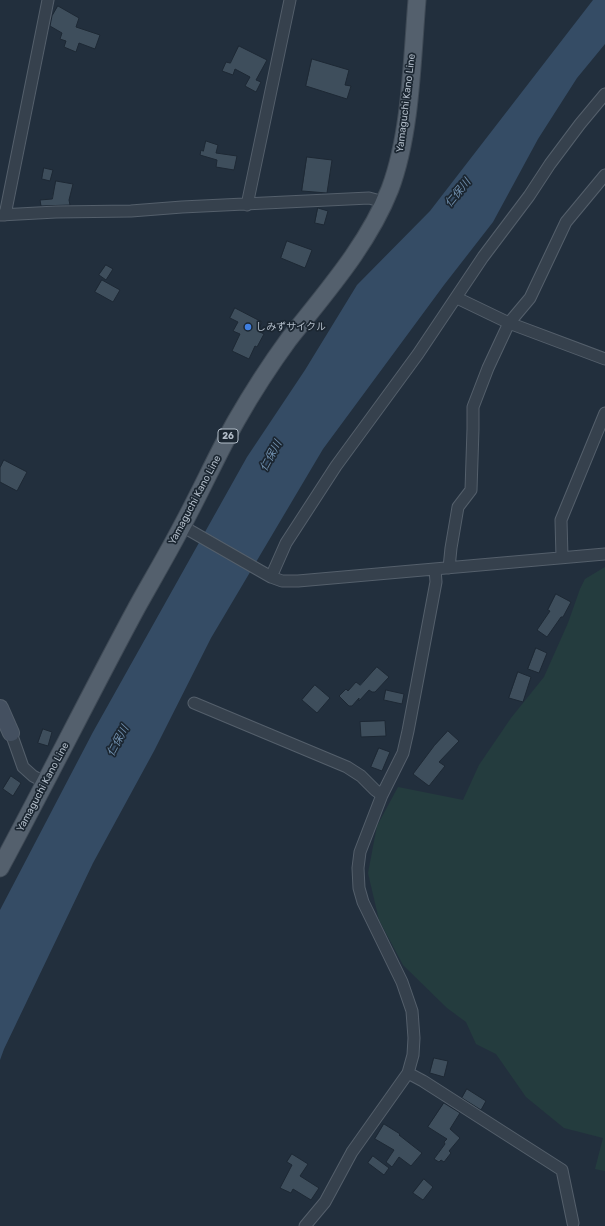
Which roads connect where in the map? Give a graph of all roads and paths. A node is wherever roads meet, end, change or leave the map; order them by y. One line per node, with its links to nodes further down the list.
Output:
1 (48, 0): 8 (street)
2 (290, 0): 7 (street)
3 (417, 0): 6 (main road, Yamaguchi Kano Line / 26)
4 (605, 94): 9 (street)
5 (605, 174): 10 (street)
6 (384, 202): 7 (street); 13 (main road, Yamaguchi Kano Line / 26)
7 (247, 205): 8 (street)
8 (3, 215)
9 (456, 298): 10 (street); 18 (street)
10 (509, 323): 11 (street); 16 (street)
11 (605, 359)
12 (605, 413): 15 (street)
13 (188, 529): 18 (street); 22 (main road, Yamaguchi Kano Line / 26)
14 (605, 554): 15 (street)
15 (562, 557): 16 (street)
16 (449, 568): 17 (street)
17 (435, 569): 18 (street); 23 (street)
18 (269, 575)
19 (194, 703): 23 (street)
20 (0, 708): 21 (street)
21 (11, 732): 22 (street)
22 (46, 783): 24 (main road, Yamaguchi Kano Line / 26)
23 (382, 795): 25 (street)
24 (0, 868)
25 (408, 1073): 26 (street); 27 (street)
26 (573, 1223)
27 (305, 1226)

